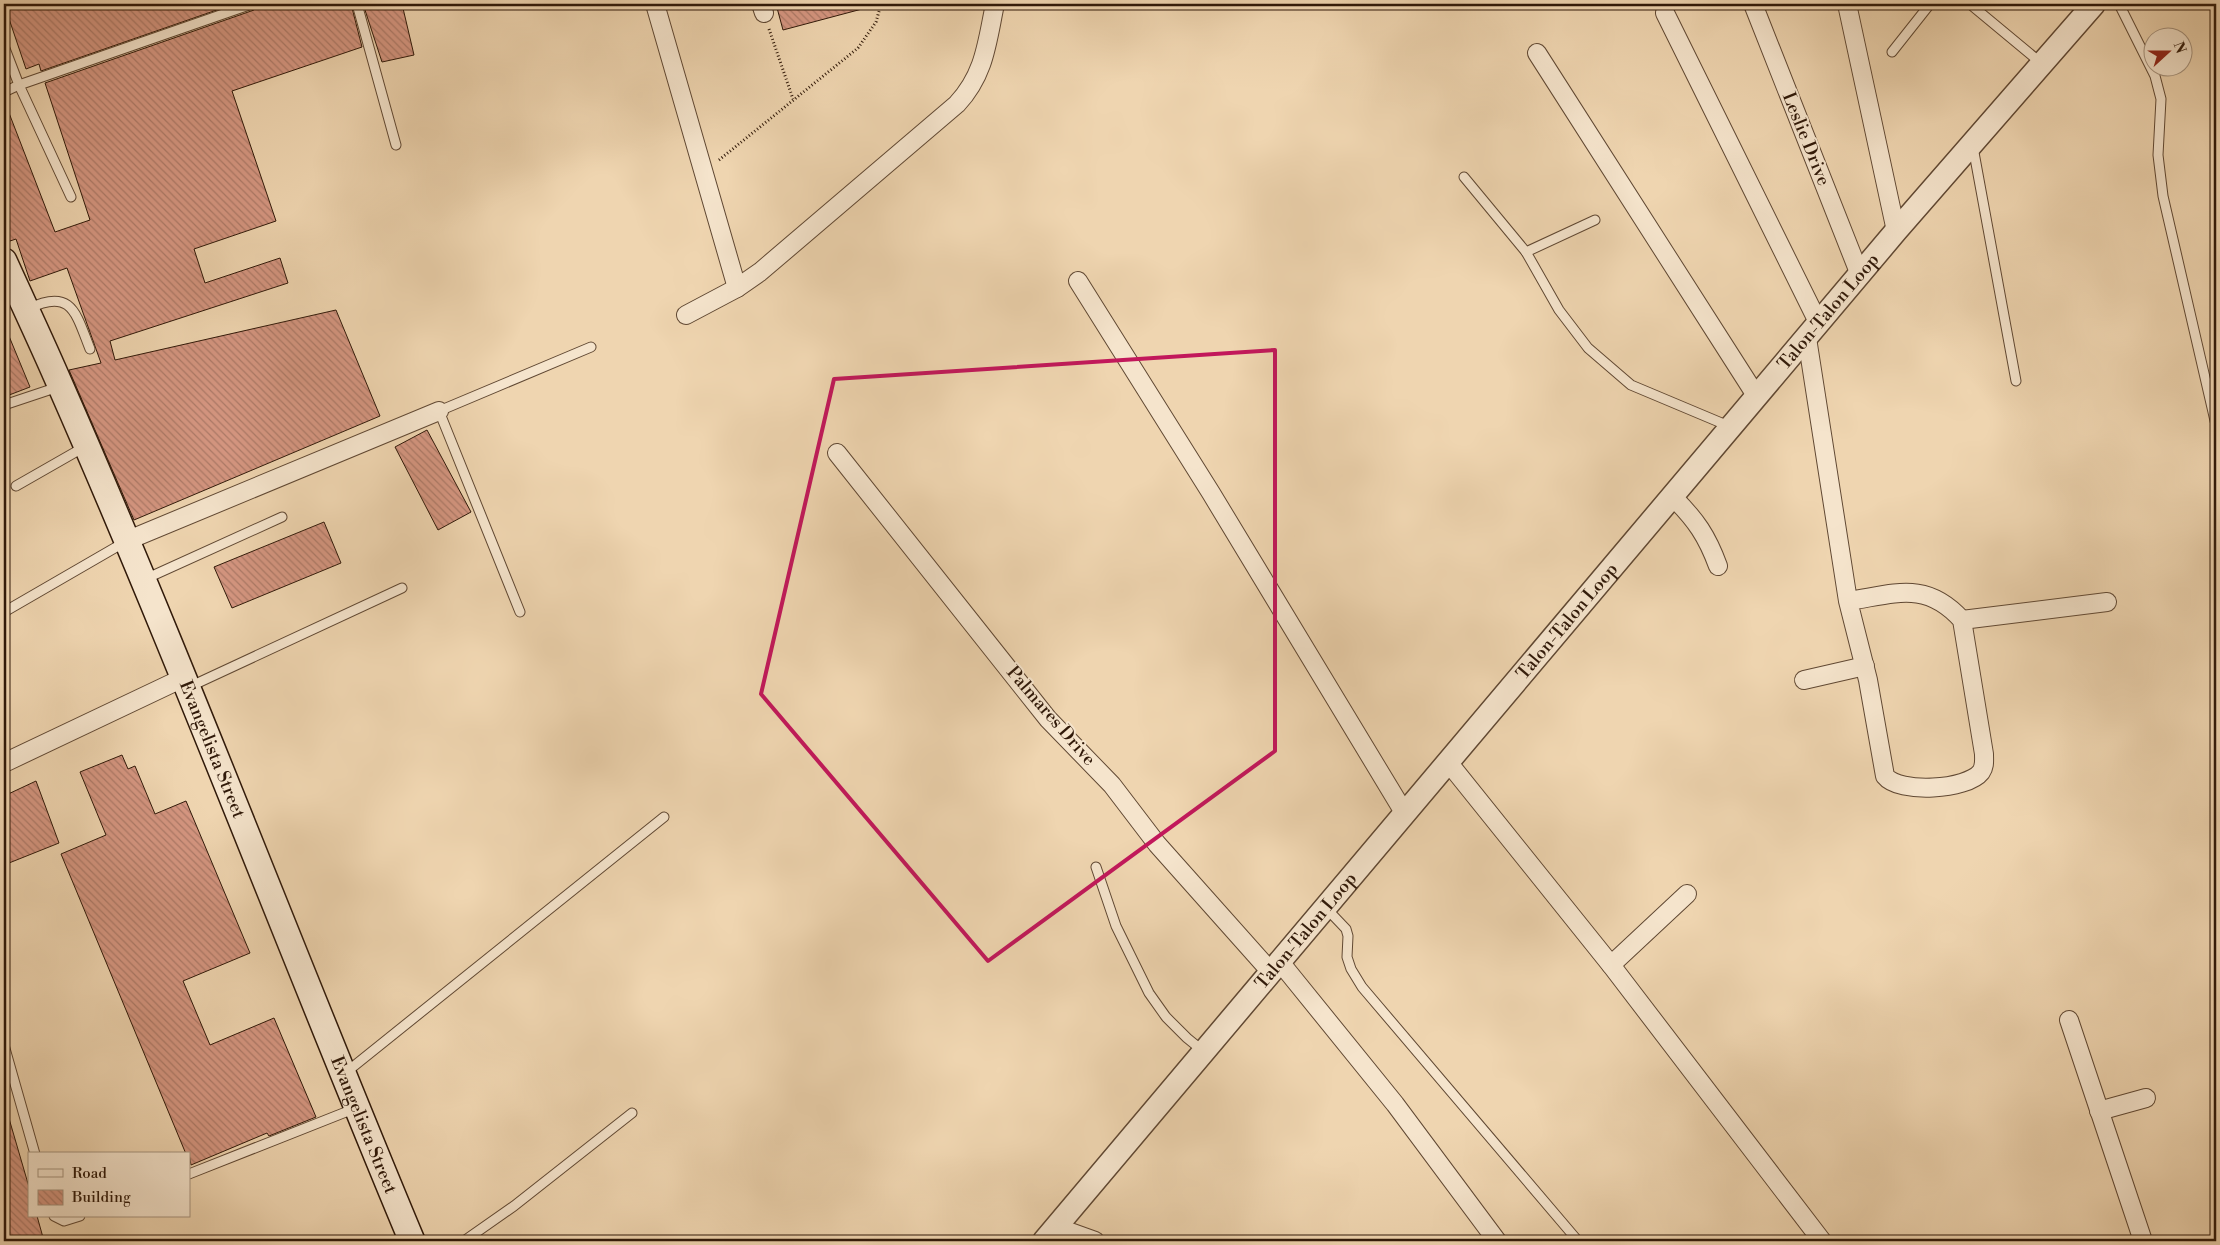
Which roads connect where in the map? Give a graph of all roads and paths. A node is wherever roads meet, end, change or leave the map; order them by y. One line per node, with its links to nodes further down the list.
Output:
1 (252, 4): 18 (lane)
2 (356, 4): 22 (lane)
3 (654, 4): 23 (street)
4 (881, 4): 20 (path)
5 (995, 4): 32 (street)
6 (1753, 4): 30 (street, Leslie Drive)
7 (1847, 4): 27 (street)
8 (1930, 4): 15 (lane)
9 (1970, 4): 17 (lane)
10 (2094, 4): 17 (street, Talon-Talon Loop)
11 (2119, 4): 43 (lane)
12 (763, 8): 20 (path)
13 (1665, 13): 35 (street)
14 (4, 46): 18 (lane)
15 (1892, 52)
16 (1538, 53): 40 (street)
17 (2041, 62): 21 (street, Talon-Talon Loop)
18 (19, 85): 19 (lane); 25 (lane)
19 (4, 92)
20 (793, 99): 23 (path)
21 (1972, 144): 27 (street, Talon-Talon Loop); 38 (lane)
22 (396, 145)
23 (704, 171): 32 (street)
24 (1464, 177): 28 (lane)
25 (71, 197)
26 (1594, 220): 28 (lane)
27 (1896, 231): 30 (street, Talon-Talon Loop)
28 (1526, 252): 44 (lane)
29 (4, 261): 33 (main road, Evangelista Street)
30 (1860, 274): 35 (street, Talon-Talon Loop)
31 (1078, 281): 64 (street)
32 (737, 288): 34 (street)
33 (26, 310): 37 (lane); 39 (main road, Evangelista Street)
34 (686, 315)
35 (1813, 331): 40 (street, Talon-Talon Loop); 54 (street)
36 (591, 346): 42 (lane)
37 (90, 350)
38 (2016, 381)
39 (61, 386): 41 (lane); 45 (main road, Evangelista Street)
40 (1757, 397): 44 (street, Talon-Talon Loop)
41 (4, 405)
42 (439, 411): 50 (street); 57 (lane)
43 (2216, 426)
44 (1731, 428): 48 (street, Talon-Talon Loop)
45 (86, 446): 47 (lane); 50 (main road, Evangelista Street)
46 (837, 454): 70 (street, Palmares Drive)
47 (16, 486)
48 (1673, 496): 51 (street); 62 (street, Talon-Talon Loop)
49 (282, 517): 52 (lane)
50 (126, 541): 52 (main road, Evangelista Street); 56 (lane)
51 (1718, 566)
52 (142, 580): 61 (main road, Evangelista Street)
53 (402, 588): 61 (lane)
54 (1848, 601): 58 (street); 59 (street)
55 (2107, 602): 58 (street)
56 (4, 612)
57 (520, 612)
58 (1962, 620): 59 (street)
59 (1865, 666): 60 (street)
60 (1804, 680)
61 (185, 683): 63 (street); 74 (main road, Evangelista Street)
62 (1448, 762): 64 (street, Talon-Talon Loop); 69 (street)
63 (4, 764)
64 (1406, 814): 68 (street, Talon-Talon Loop)
65 (664, 817): 74 (lane)
66 (1096, 867): 73 (lane)
67 (1686, 894): 69 (street)
68 (1326, 908): 70 (street, Talon-Talon Loop); 88 (lane)
69 (1610, 965): 89 (street)
70 (1276, 967): 73 (street, Talon-Talon Loop); 87 (street, Palmares Drive)
71 (2069, 1020): 77 (street)
72 (4, 1045): 79 (lane)
73 (1205, 1052): 83 (street, Talon-Talon Loop)
74 (342, 1076): 76 (main road, Evangelista Street)
75 (2146, 1098): 77 (street)
76 (356, 1108): 80 (lane); 84 (main road, Evangelista Street)
77 (2099, 1111): 90 (street)
78 (632, 1112): 85 (lane)
79 (34, 1152)
80 (190, 1174)
81 (58, 1218): 82 (lane)
82 (74, 1218)
83 (1050, 1234): 86 (street)
84 (412, 1241)
85 (464, 1241)
86 (1095, 1241)
87 (1497, 1241)
88 (1578, 1241)
89 (1822, 1241)
90 (2142, 1241)

